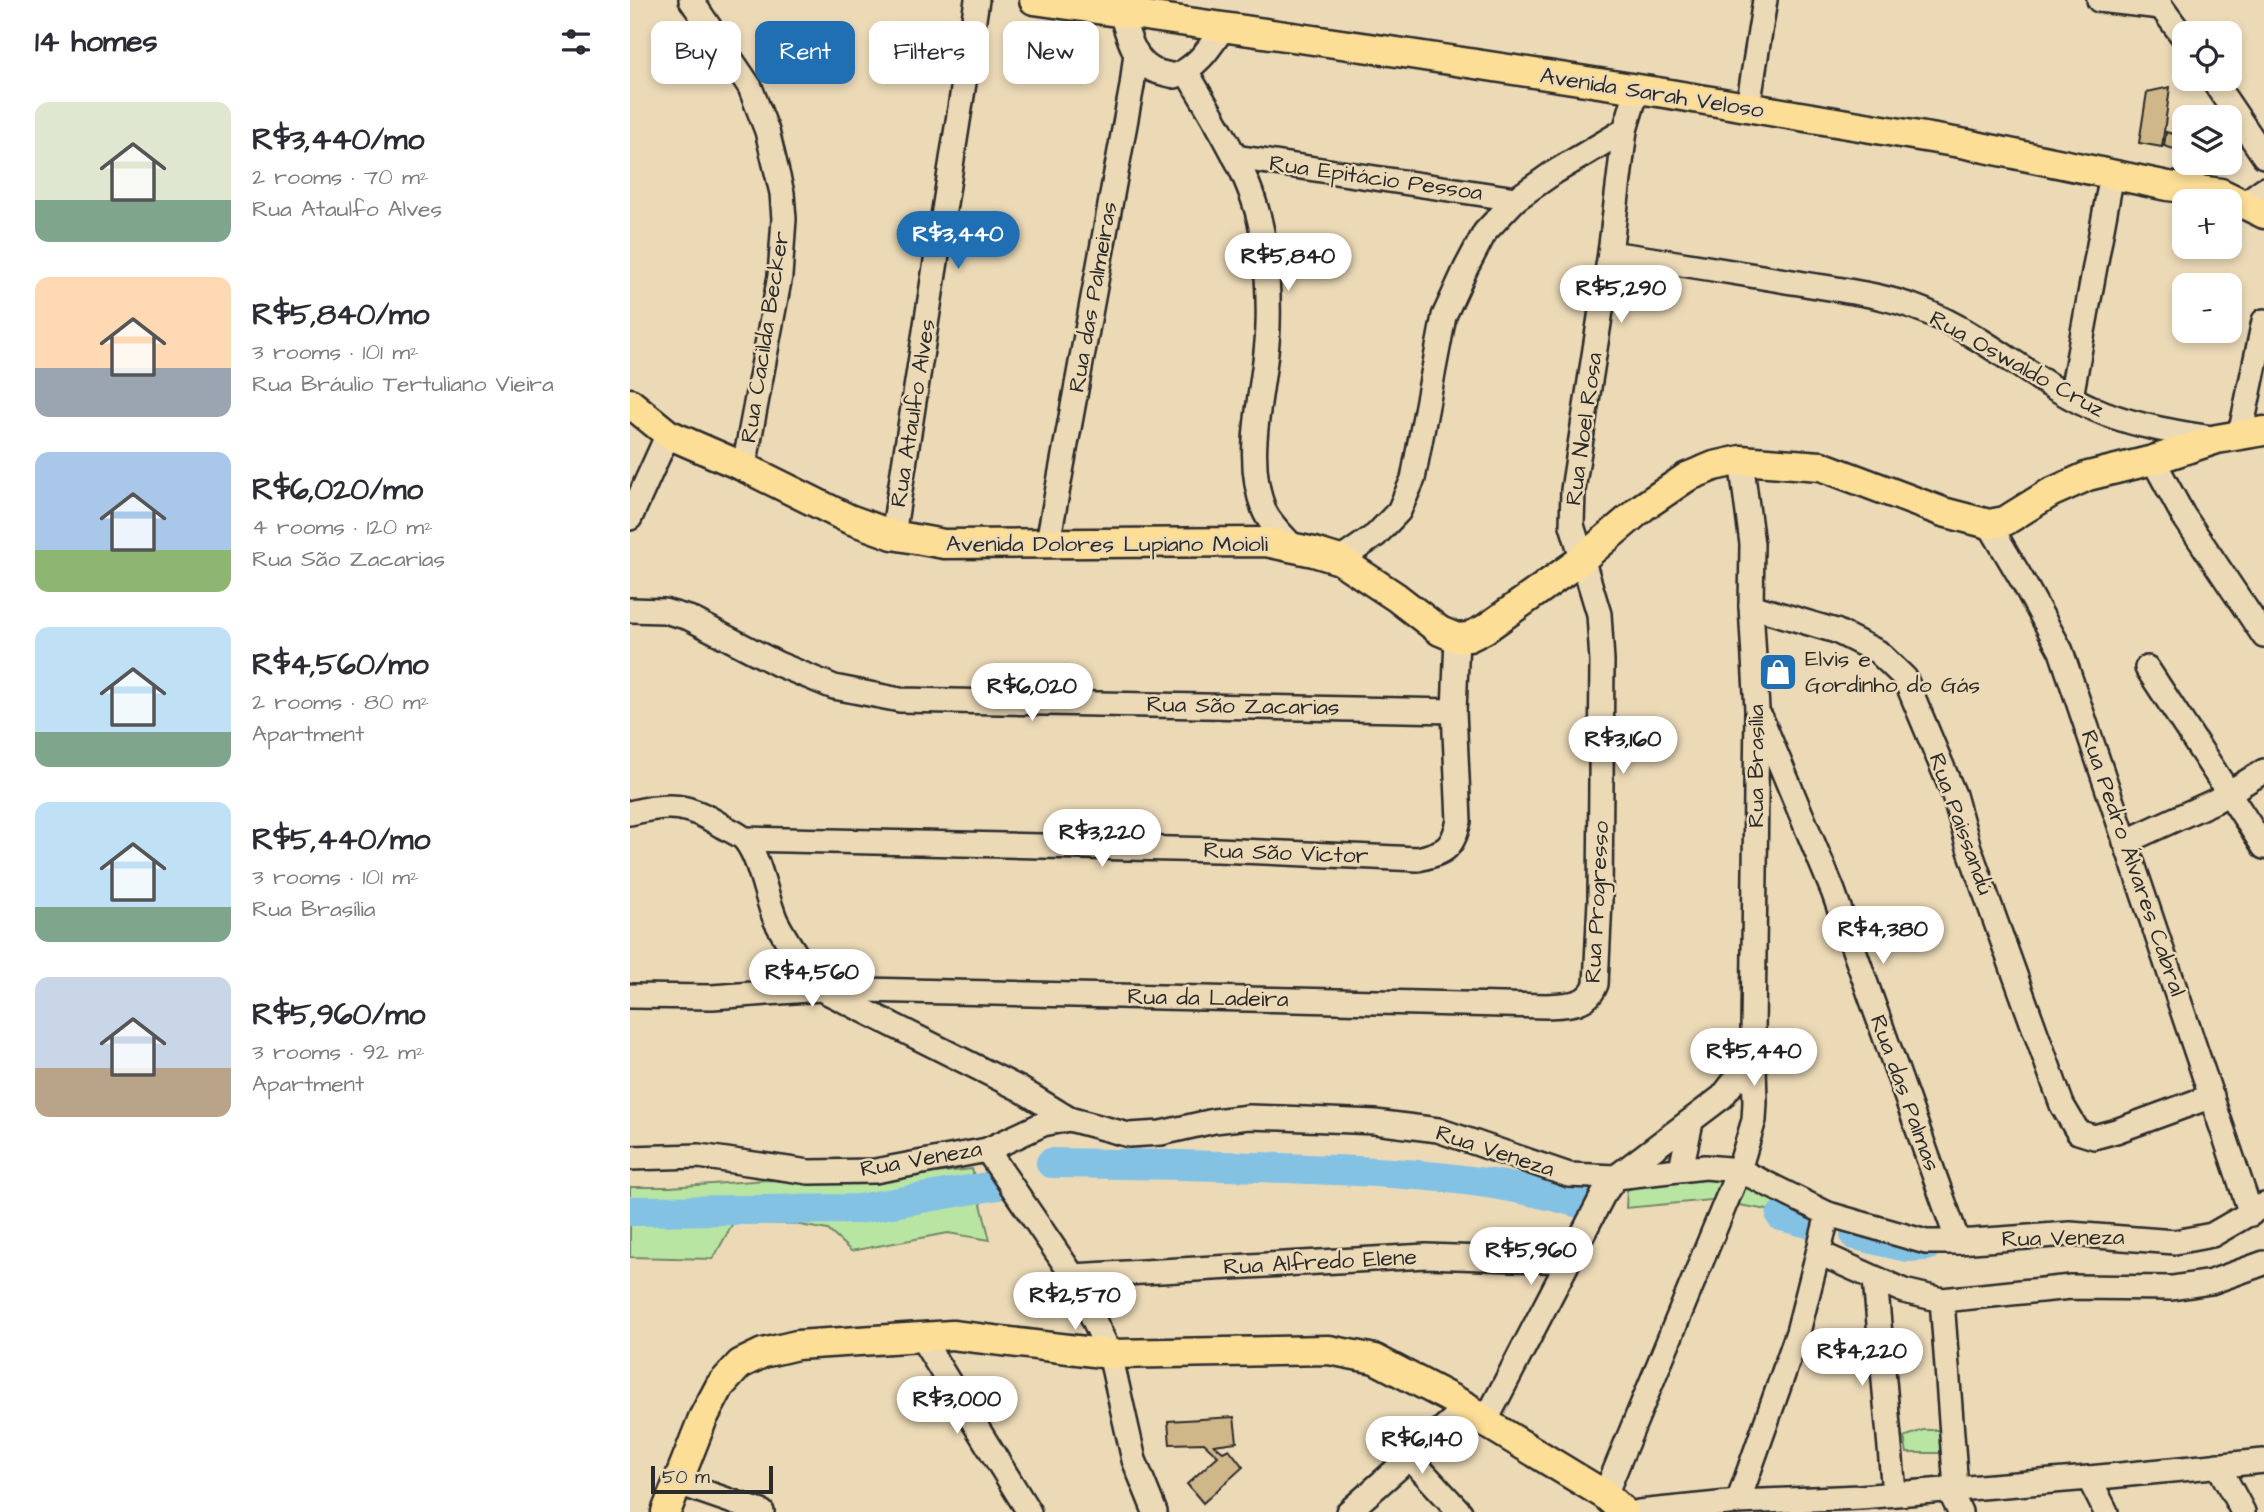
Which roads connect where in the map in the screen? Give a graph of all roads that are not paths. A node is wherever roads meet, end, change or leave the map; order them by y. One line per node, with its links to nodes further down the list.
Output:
1 (977, 0): 33 (street, Rua Ataulfo Alves)
2 (1034, 0): 5 (main road, Avenida Sarah Veloso)
3 (1765, 0): 15 (street)
4 (2099, 0): 6 (street)
5 (1070, 3): 8 (main road, Avenida Sarah Veloso)
6 (2158, 4): 9 (street)
7 (699, 6): 30 (street, Rua Cacilda Becker)
8 (1121, 13): 10 (main road, Avenida Sarah Veloso); 11 (street)
9 (2172, 22)
10 (1223, 28): 12 (street); 13 (main road, Avenida Sarah Veloso)
11 (1136, 52): 12 (street); 34 (street, Rua das Palmeiras)
12 (1186, 71): 18 (street)
13 (1637, 90): 15 (main road, Avenida Sarah Veloso); 16 (street, Rua Noel Rosa)
14 (2219, 91): 17 (street)
15 (1748, 107): 19 (main road, Avenida Sarah Veloso)
16 (1625, 130): 20 (street); 22 (street, Rua Noel Rosa)
17 (2264, 156)
18 (1235, 157): 20 (street, Rua Epitácio Pessoa); 35 (street)
19 (2112, 174): 21 (main road, Avenida Sarah Veloso); 24 (street)
20 (1516, 199): 37 (street)
21 (2258, 202)
22 (1611, 253): 24 (street, Rua Oswaldo Cruz); 36 (street, Rua Noel Rosa)
23 (2264, 321): 27 (street)
24 (2071, 397): 27 (street, Rua Oswaldo Cruz)
25 (630, 402): 26 (main road, Avenida Dolores Lupiano Moioli)
26 (668, 434): 30 (main road, Avenida Dolores Lupiano Moioli); 31 (street)
27 (2241, 435): 29 (main road)
28 (1741, 460): 32 (main road); 36 (main road); 38 (street, Rua Brasília)
29 (2153, 460): 32 (main road); 40 (street)
30 (744, 467): 33 (main road, Avenida Dolores Lupiano Moioli)
31 (630, 518)
32 (1989, 524): 49 (street, Rua Pedro Álvares Cabral)
33 (893, 536): 34 (main road, Avenida Dolores Lupiano Moioli)
34 (1048, 542): 35 (main road, Avenida Dolores Lupiano Moioli)
35 (1293, 547): 37 (main road, Avenida Dolores Lupiano Moioli)
36 (1581, 560): 41 (main road); 52 (street, Rua Progresso)
37 (1340, 561): 41 (main road, Avenida Dolores Lupiano Moioli)
38 (1751, 606): 43 (street, Rua Brasília); 55 (street, Rua Paissandú)
39 (630, 610): 44 (street, Rua São Zacarias)
40 (2264, 636)
41 (1457, 638): 44 (street)
42 (2147, 668): 46 (street)
43 (1757, 710): 54 (street, Rua Brasília); 67 (street, Rua das Palmas)
44 (1454, 711): 48 (street, Rua São Victor)
45 (2264, 771): 46 (street)
46 (2229, 792): 49 (street); 50 (street)
47 (630, 813): 48 (street)
48 (745, 839): 51 (street)
49 (2125, 842): 55 (street, Rua Pedro Álvares Cabral)
50 (2264, 847)
51 (821, 989): 52 (street, Rua da Ladeira); 53 (street, Rua da Ladeira); 57 (street)
52 (1592, 995)
53 (630, 996)
54 (1753, 1032): 56 (street, Rua Brasília); 58 (street, Rua Brasília)
55 (2212, 1096): 65 (street, Rua Pedro Álvares Cabral)
56 (1722, 1097): 58 (street); 59 (street, Rua Brasília)
57 (1069, 1119): 60 (street, Rua Veneza); 64 (street, Rua Veneza)
58 (1754, 1120): 63 (street, Rua Brasília)
59 (1691, 1122): 62 (street); 64 (street, Rua Brasília)
60 (987, 1150): 61 (street, Rua Veneza); 71 (street)
61 (630, 1158)
62 (1681, 1169): 63 (street, Rua Veneza); 64 (street, Rua Veneza)
63 (1739, 1170): 66 (street, Rua Veneza); 85 (street, Rua Brasília)
64 (1616, 1177): 69 (street)
65 (2257, 1210): 67 (street, Rua Veneza)
66 (1829, 1214): 67 (street, Rua Veneza); 68 (street)
67 (1958, 1242)
68 (1819, 1253): 72 (street); 84 (street)
69 (1567, 1261): 71 (street, Rua Alfredo Elene); 76 (street)
70 (2264, 1263): 73 (street)
71 (1073, 1276): 75 (street)
72 (1875, 1279): 73 (street); 83 (street)
73 (1942, 1300): 82 (street)
74 (921, 1337): 75 (main road); 81 (main road); 89 (street)
75 (1110, 1354): 76 (main road); 90 (street)
76 (1476, 1415): 77 (street); 85 (main road)
77 (1410, 1458): 91 (street); 92 (street)
78 (2264, 1461): 79 (street)
79 (2218, 1465): 80 (street); 96 (street)
80 (2089, 1478): 82 (street); 95 (street)
81 (678, 1483): 87 (main road); 88 (street)
82 (1952, 1488): 83 (street); 94 (street)
83 (1894, 1493): 86 (street)
84 (1738, 1502): 86 (street); 93 (street)
85 (1615, 1504)
86 (1860, 1504)
87 (666, 1512)
88 (762, 1512)
89 (1029, 1512)
90 (1155, 1512)
91 (1348, 1512)
92 (1460, 1512)
93 (1639, 1512)
94 (1960, 1512)
95 (2106, 1512)
96 (2243, 1512)

